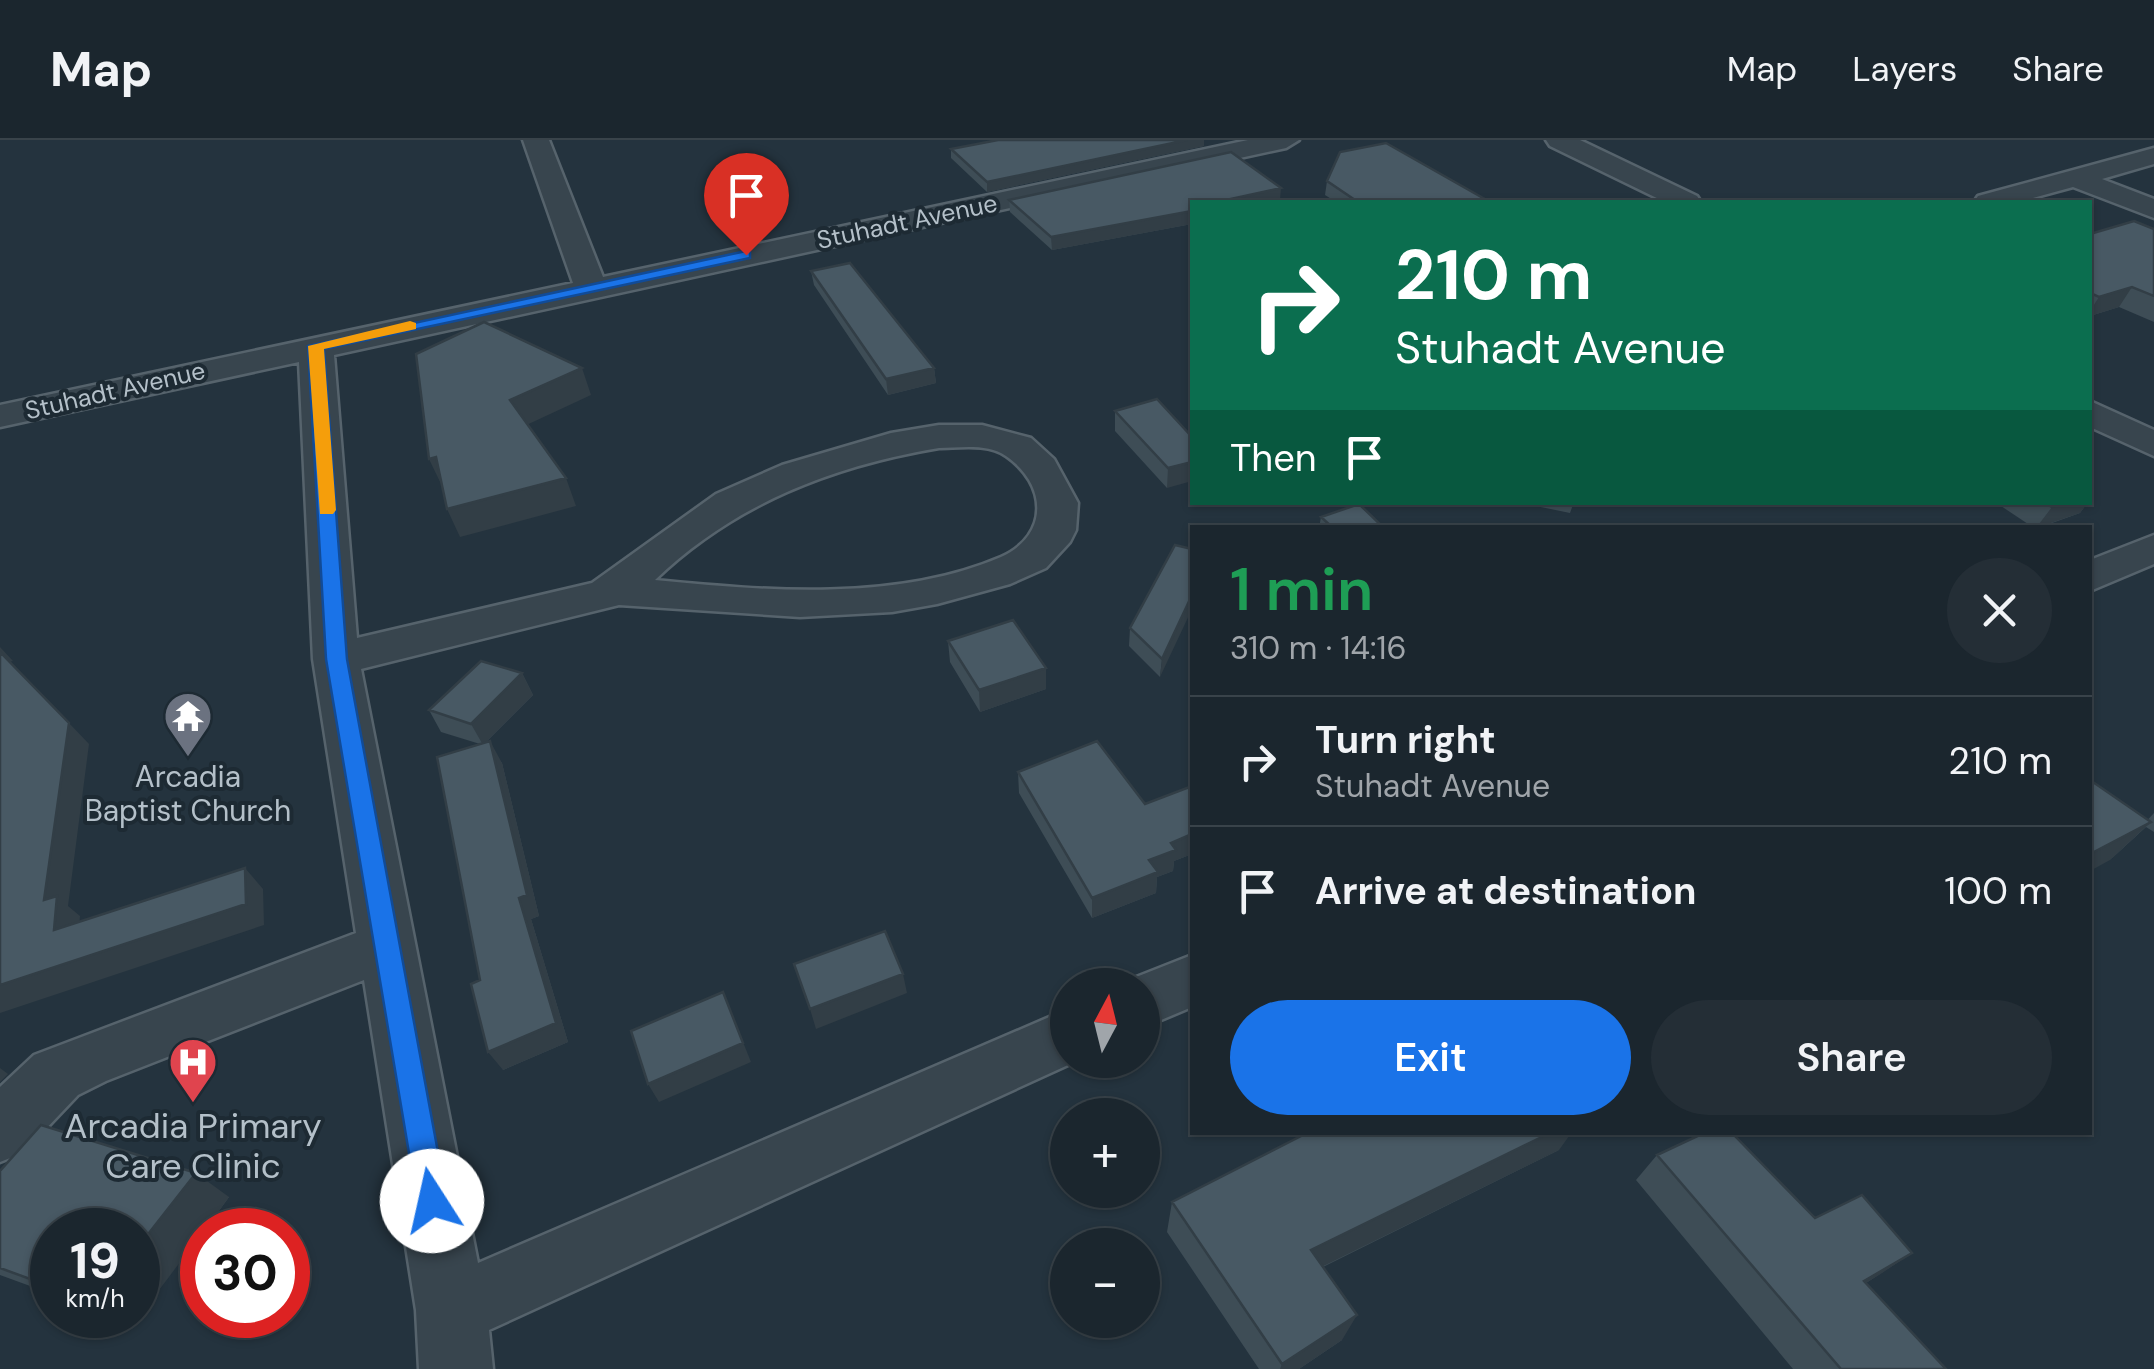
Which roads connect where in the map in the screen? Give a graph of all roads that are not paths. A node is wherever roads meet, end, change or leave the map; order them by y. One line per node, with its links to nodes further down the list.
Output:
1 (536, 140): 9 (street)
2 (1286, 140): 9 (street, Stuhadt Avenue)
3 (1559, 140): 6 (street)
4 (2154, 156): 5 (street)
5 (2072, 177): 7 (street); 8 (street)
6 (1682, 200)
7 (1995, 200)
8 (2154, 209)
9 (591, 288): 10 (street, Stuhadt Avenue)
10 (316, 346): 12 (street, Stuhadt Avenue); 17 (street)
11 (2092, 413): 13 (street)
12 (0, 416)
13 (2154, 446)
14 (2154, 548): 15 (street)
15 (2092, 576)
16 (614, 590): 16 (street); 17 (street)
17 (336, 659): 18 (street)
18 (387, 946): 22 (street); 23 (street)
19 (1190, 981): 20 (street)
20 (1160, 994)
21 (1050, 1045): 23 (street)
22 (0, 1131)
23 (454, 1340)

